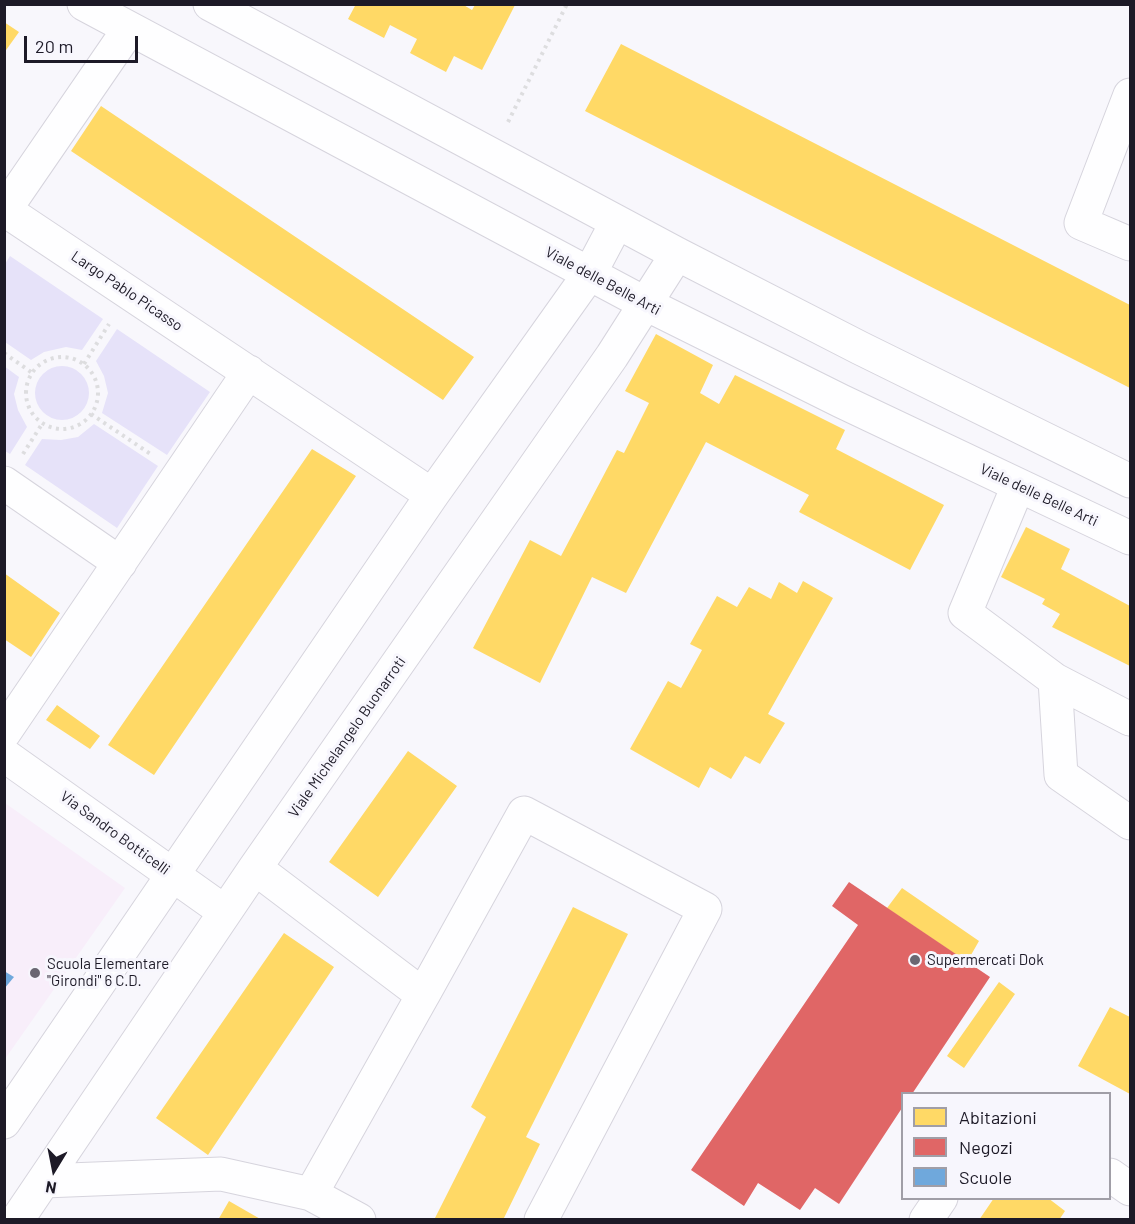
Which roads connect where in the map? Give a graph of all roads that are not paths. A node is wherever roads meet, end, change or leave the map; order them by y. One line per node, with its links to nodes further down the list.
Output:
1 (84, 4): 3 (street, Viale delle Belle Arti)
2 (211, 5): 6 (street)
3 (129, 28): 5 (street, Largo Pablo Picasso); 9 (street, Viale delle Belle Arti)
4 (1131, 95): 7 (street)
5 (5, 210): 11 (street, Largo Pablo Picasso)
6 (616, 222): 8 (street); 9 (street)
7 (1131, 244)
8 (677, 254): 10 (street, Viale Michelangelo Buonarroti); 12 (street)
9 (590, 273): 10 (street, Viale delle Belle Arti); 15 (street)
10 (646, 304): 14 (street, Viale delle Belle Arti); 23 (street, Viale Michelangelo Buonarroti)
11 (249, 372): 15 (street, Largo Pablo Picasso); 17 (street)
12 (1131, 481)
13 (4, 483): 17 (street)
14 (1018, 486): 16 (street, Viale delle Belle Arti); 18 (street)
15 (432, 495): 24 (street)
16 (1131, 538)
17 (120, 563): 20 (street)
18 (1055, 680): 19 (street); 22 (street)
19 (1131, 719)
20 (4, 733)
21 (4, 755): 24 (street, Via Sandro Botticelli)
22 (1131, 823)
23 (255, 868): 25 (street, Viale Michelangelo Buonarroti); 26 (street)
24 (172, 874): 25 (street, Via Sandro Botticelli); 27 (street)
25 (225, 912): 29 (street, Viale Michelangelo Buonarroti)
26 (423, 994): 31 (street); 35 (street)
27 (4, 1122)
28 (1111, 1176): 30 (street)
29 (44, 1181): 31 (street); 33 (street, Viale Michelangelo Buonarroti)
30 (1131, 1189)
31 (311, 1194): 34 (street)
32 (940, 1200): 36 (street)
33 (17, 1220)
34 (358, 1220)
35 (541, 1220)
36 (926, 1220)

